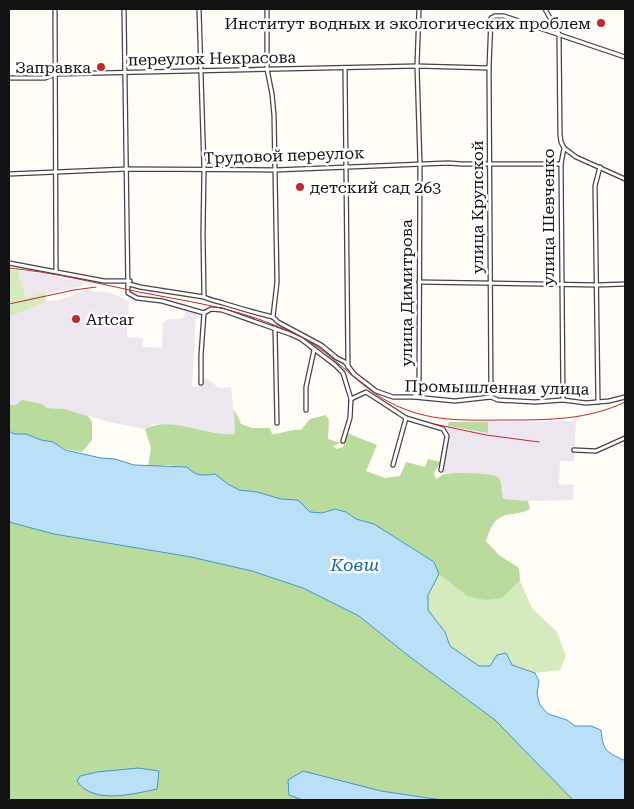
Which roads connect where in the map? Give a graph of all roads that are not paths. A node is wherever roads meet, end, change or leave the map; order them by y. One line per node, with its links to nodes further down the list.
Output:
1 (55, 9): 15 (street)
2 (124, 9): 14 (street)
3 (199, 9): 13 (street)
4 (267, 9): 12 (street)
5 (419, 9): 9 (street, улица Димитрова)
6 (545, 9): 7 (street)
7 (558, 34): 8 (street); 11 (street, улица Крупской); 17 (street, улица Шевченко)
8 (625, 57)
9 (417, 66): 10 (street, переулок Некрасова); 11 (street, переулок Некрасова); 18 (street, улица Димитрова)
10 (345, 68): 12 (street, переулок Некрасова); 21 (street)
11 (489, 68): 19 (street, улица Крупской)
12 (267, 70): 13 (street, переулок Некрасова); 25 (street)
13 (201, 71): 14 (street, переулок Некрасова); 24 (street)
14 (125, 72): 15 (street, переулок Некрасова); 23 (street)
15 (56, 74): 16 (street, переулок Некрасова); 26 (street)
16 (9, 78)
17 (564, 148): 20 (street, улица Шевченко); 22 (street)
18 (420, 164): 19 (street, Трудовой переулок); 21 (street, Трудовой переулок); 32 (street, улица Димитрова)
19 (490, 164): 20 (street, Трудовой переулок); 33 (street, улица Крупской)
20 (561, 164): 34 (street, улица Шевченко)
21 (345, 166): 25 (street, Трудовой переулок); 42 (street)
22 (600, 167): 28 (street); 36 (street)
23 (127, 170): 24 (street, Трудовой переулок); 26 (street, Трудовой переулок); 31 (street)
24 (204, 170): 25 (street, Трудовой переулок); 37 (street)
25 (275, 170): 39 (street)
26 (55, 173): 27 (street, Трудовой переулок); 30 (street)
27 (9, 174)
28 (625, 179)
29 (9, 262): 30 (street)
30 (56, 271): 31 (street)
31 (129, 282): 37 (street, Промышленная улица); 38 (street)
32 (419, 282): 33 (street); 44 (street, улица Димитрова)
33 (489, 283): 34 (street); 45 (street, улица Крупской)
34 (561, 284): 36 (street); 48 (street, улица Шевченко)
35 (625, 284): 36 (street)
36 (597, 285): 49 (street)
37 (204, 297): 39 (street, Промышленная улица)
38 (204, 313): 40 (street); 43 (street)
39 (273, 317): 42 (street, Промышленная улица)
40 (275, 328): 41 (street); 52 (street)
41 (314, 350): 47 (street); 50 (street)
42 (348, 368): 44 (street, Промышленная улица)
43 (201, 383)
44 (414, 397): 45 (street, Промышленная улица)
45 (491, 397): 48 (street, Промышленная улица)
46 (625, 397): 49 (street, Промышленная улица)
47 (351, 399): 51 (street, Промышленная улица); 54 (street)
48 (563, 400): 49 (street, Промышленная улица)
49 (598, 402)
50 (306, 410)
51 (406, 418): 56 (street); 57 (street, Промышленная улица)
52 (276, 423)
53 (625, 438): 55 (street)
54 (343, 441)
55 (574, 450)
56 (393, 465)
57 (441, 470)

